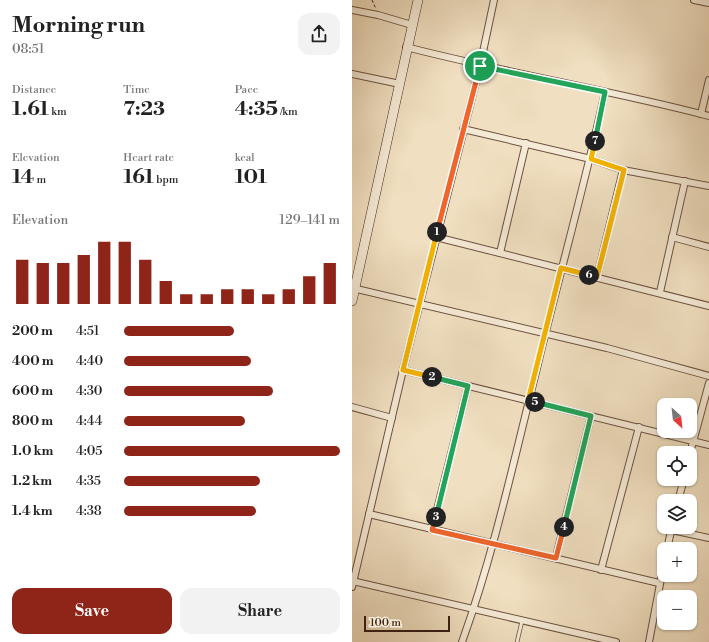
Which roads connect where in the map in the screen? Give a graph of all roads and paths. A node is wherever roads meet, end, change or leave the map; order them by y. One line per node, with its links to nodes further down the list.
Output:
1 (372, 0): 7 (path)
2 (418, 0): 8 (street)
3 (494, 0): 10 (street)
4 (694, 0): 5 (street)
5 (709, 3)
6 (352, 10): 7 (street)
7 (378, 15): 8 (street)
8 (412, 25): 9 (street)
9 (406, 47): 10 (street); 13 (street)
10 (480, 66): 14 (street); 17 (street)
11 (352, 74): 13 (street)
12 (709, 80): 15 (street)
13 (400, 84): 29 (street)
14 (605, 92): 15 (street); 19 (street)
15 (701, 114): 16 (street)
16 (709, 116)
17 (463, 129): 18 (street); 23 (street)
18 (526, 143): 19 (street); 26 (street)
19 (591, 159): 20 (street); 27 (street)
20 (624, 170): 21 (street); 28 (street)
21 (685, 181): 22 (street); 24 (street)
22 (709, 186)
23 (436, 237): 26 (street); 32 (street)
24 (672, 237): 25 (street); 30 (street)
25 (709, 247)
26 (500, 253): 27 (street)
27 (561, 268): 28 (street); 34 (street)
28 (597, 277): 30 (street)
29 (354, 288): 31 (street); 32 (street)
30 (660, 292): 33 (street)
31 (352, 301)
32 (420, 304): 34 (street); 35 (street)
33 (709, 306)
34 (545, 334): 36 (street); 39 (street)
35 (403, 370): 38 (street); 42 (street)
36 (709, 376)
37 (709, 383): 44 (street)
38 (468, 386): 39 (street); 48 (street)
39 (528, 401): 41 (street); 51 (street)
40 (352, 407): 42 (street)
41 (591, 416): 43 (street); 52 (street)
42 (392, 418): 47 (street)
43 (639, 427): 44 (street); 53 (street)
44 (693, 441): 45 (street); 46 (street)
45 (709, 445)
46 (692, 446)
47 (369, 514): 48 (street); 54 (street)
48 (432, 530): 51 (street)
49 (694, 534): 50 (street)
50 (709, 538)
51 (493, 544): 52 (street); 56 (street)
52 (556, 558): 53 (street)
53 (601, 570): 55 (street)
54 (352, 583): 56 (street)
55 (659, 583): 61 (street)
56 (474, 609): 57 (street); 58 (street)
57 (522, 621): 59 (lane); 60 (street)
58 (462, 642)
59 (517, 642)
60 (616, 642)
61 (649, 642)

